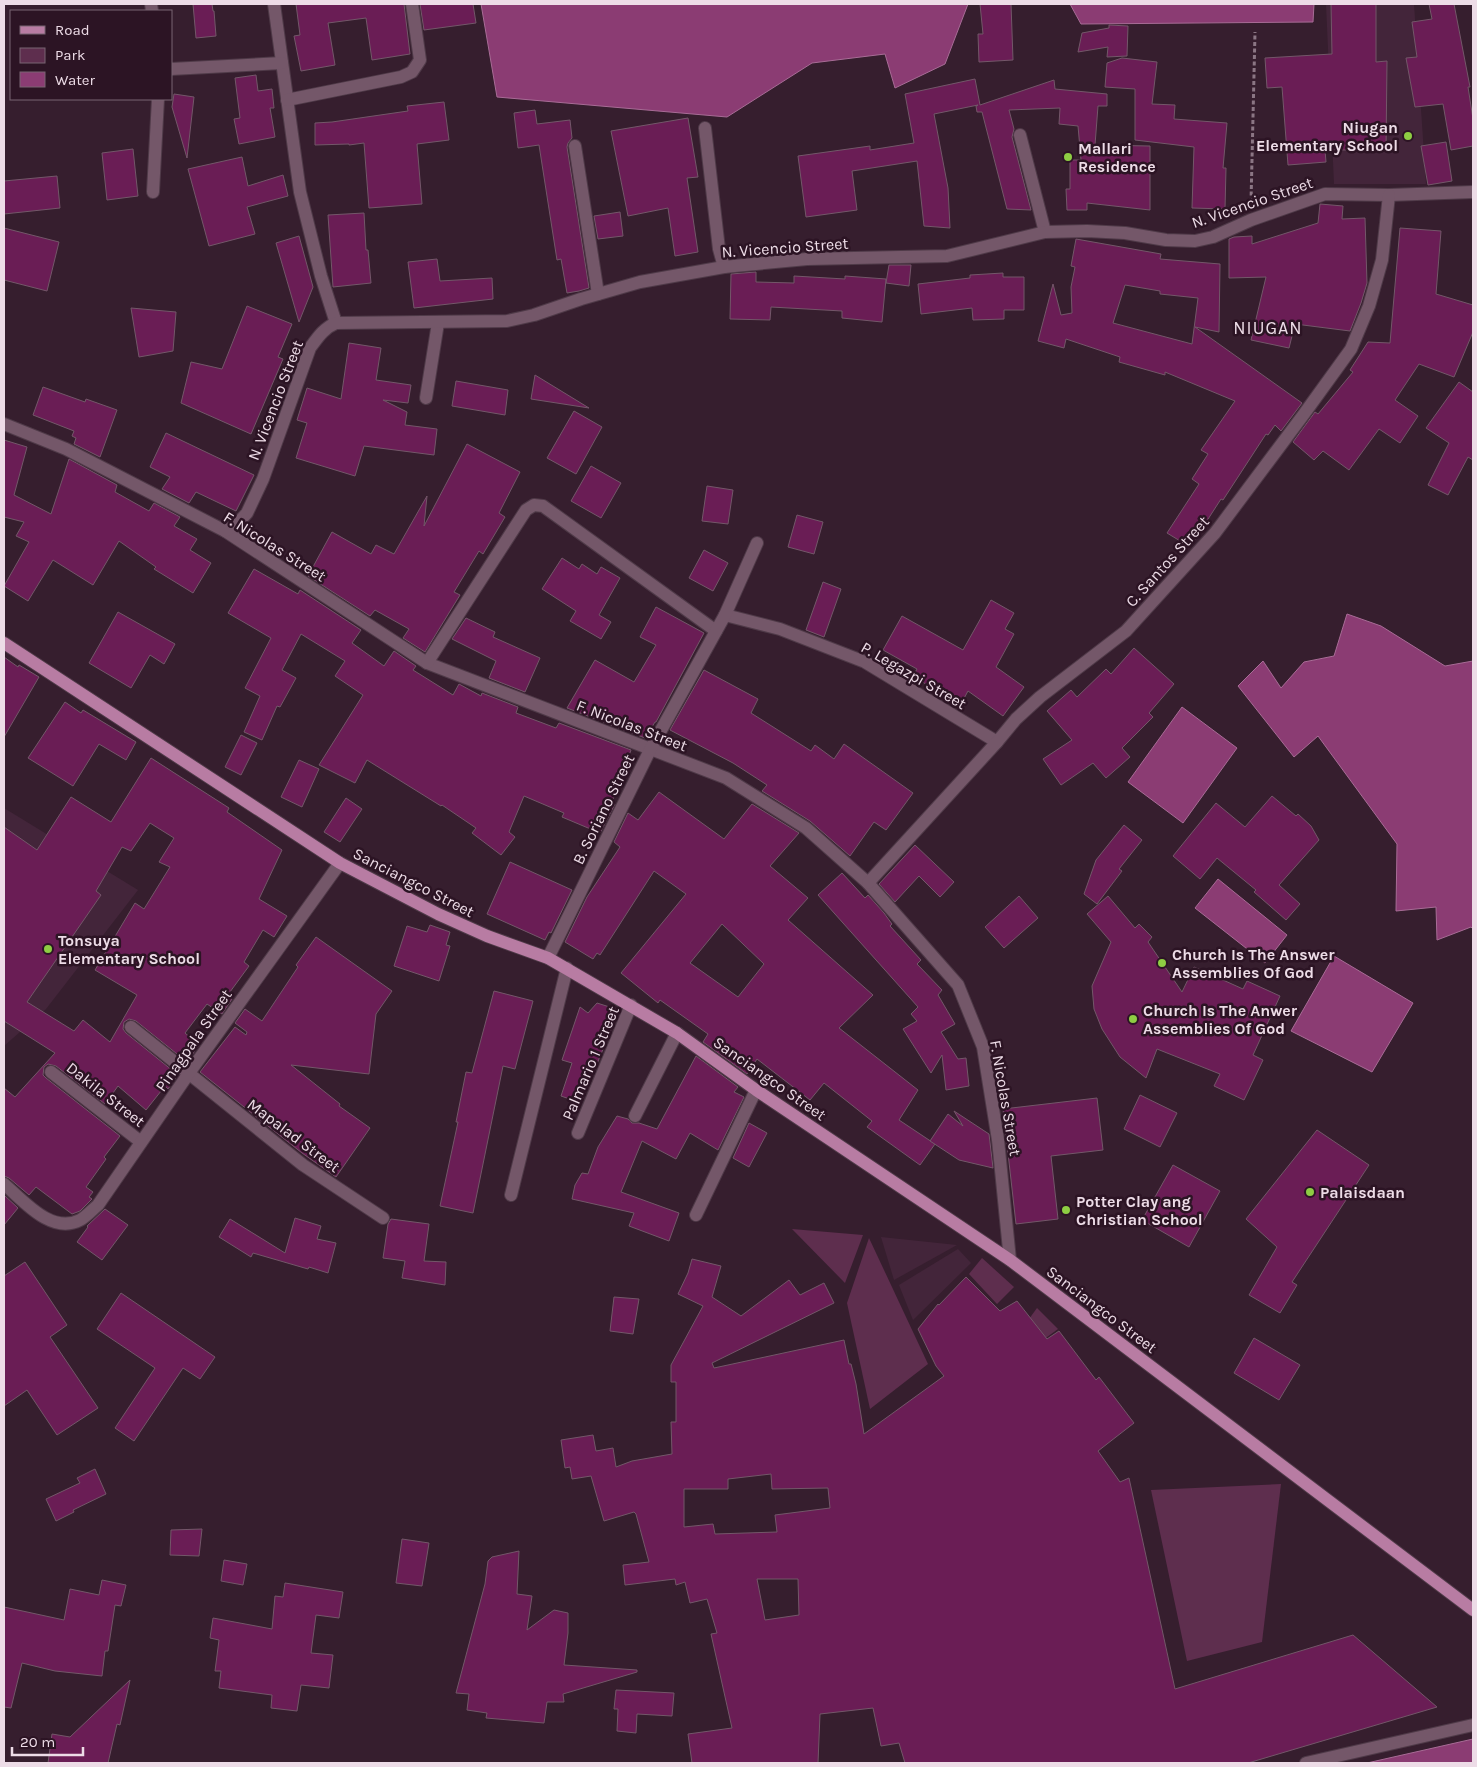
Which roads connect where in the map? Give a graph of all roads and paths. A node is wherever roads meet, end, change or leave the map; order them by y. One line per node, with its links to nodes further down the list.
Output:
1 (274, 4): 4 (street)
2 (412, 4): 7 (street)
3 (1255, 32): 14 (path)
4 (282, 63): 5 (street); 7 (street)
5 (172, 69)
6 (158, 100): 11 (street)
7 (287, 100): 18 (street)
8 (706, 128): 16 (street)
9 (1020, 135): 15 (street)
10 (575, 146): 17 (street)
11 (153, 192)
12 (1473, 192): 13 (street, N. Vicencio Street)
13 (1389, 195): 14 (street, N. Vicencio Street); 28 (street, C. Santos Street)
14 (1251, 220): 15 (street, N. Vicencio Street)
15 (1045, 232): 16 (street, N. Vicencio Street)
16 (724, 268): 17 (street, N. Vicencio Street)
17 (598, 294): 19 (street, N. Vicencio Street)
18 (336, 323): 19 (street, N. Vicencio Street); 22 (street, N. Vicencio Street)
19 (438, 323): 20 (street)
20 (426, 398)
21 (4, 424): 22 (street, F. Nicolas Street)
22 (225, 531): 27 (street, F. Nicolas Street)
23 (757, 543): 24 (street, B. Soriano Street)
24 (725, 616): 25 (street, B. Soriano Street); 28 (street, P. Legazpi Street)
25 (716, 631): 27 (street); 29 (street, B. Soriano Street)
26 (4, 643): 30 (main road, Sanciangco Street)
27 (427, 663): 29 (street, F. Nicolas Street)
28 (997, 742): 31 (street, C. Santos Street)
29 (650, 750): 31 (street, F. Nicolas Street); 32 (street, B. Soriano Street)
30 (340, 862): 32 (main road, Sanciangco Street); 38 (street, Pinagpala Street)
31 (868, 883): 47 (street, F. Nicolas Street)
32 (548, 958): 33 (main road, Sanciangco Street)
33 (567, 968): 34 (main road, Sanciangco Street); 44 (street)
34 (631, 1005): 36 (main road, Sanciangco Street); 41 (street, Palmario 1 Street)
35 (132, 1027): 38 (street, Mapalad Street)
36 (677, 1033): 39 (main road, Sanciangco Street); 40 (street)
37 (51, 1072): 42 (street, Dakila Street)
38 (188, 1073): 42 (street, Pinagpala Street); 46 (street, Mapalad Street)
39 (756, 1090): 45 (street); 47 (main road, Sanciangco Street)
40 (635, 1116)
41 (578, 1133)
42 (141, 1142): 43 (street, Pinagpala Street)
43 (4, 1184)
44 (511, 1195)
45 (696, 1215)
46 (383, 1218)
47 (1010, 1260): 48 (main road, Sanciangco Street)
48 (1473, 1610)
49 (1473, 1725): 50 (street)
50 (1306, 1763)

